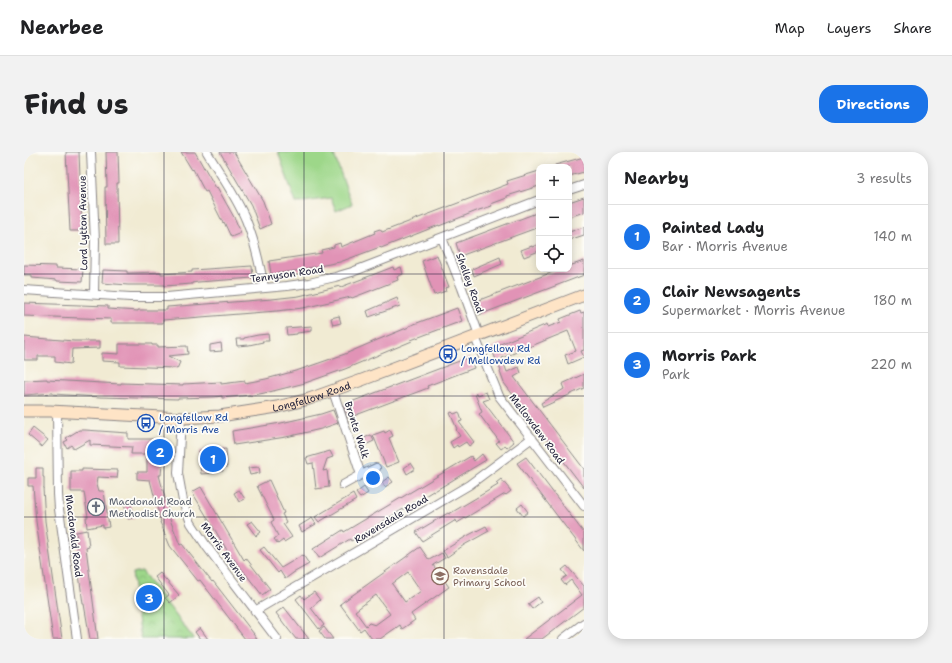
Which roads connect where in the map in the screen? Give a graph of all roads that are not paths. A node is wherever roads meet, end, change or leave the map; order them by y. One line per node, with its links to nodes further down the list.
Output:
1 (91, 152): 9 (street, Lord Lytton Avenue)
2 (207, 152): 7 (street)
3 (584, 185): 4 (street)
4 (572, 189)
5 (536, 201): 6 (street, Tennyson Road)
6 (442, 238): 7 (street, Tennyson Road); 11 (street, Shelley Road)
7 (264, 288): 9 (street, Tennyson Road)
8 (24, 290): 9 (street, Tennyson Road)
9 (94, 294)
10 (584, 295): 11 (street, Longfellow Road)
11 (477, 336): 12 (street, Longfellow Road); 16 (street, Mellowdew Road)
12 (334, 391): 15 (street, Longfellow Road); 18 (street, Bronte Walk)
13 (24, 411): 14 (street, Longfellow Road)
14 (57, 411): 15 (street, Longfellow Road); 23 (street, Macdonald Road)
15 (180, 418): 21 (street, Morris Avenue)
16 (532, 438): 20 (street, Mellowdew Road); 21 (street, Ravensdale Road)
17 (376, 468): 18 (street, Bronte Walk)
18 (361, 475): 19 (street, Bronte Walk)
19 (343, 485)
20 (584, 506)
21 (256, 611): 24 (street, Morris Avenue)
22 (584, 623): 25 (street)
23 (77, 639)
24 (276, 639)
25 (563, 639)

